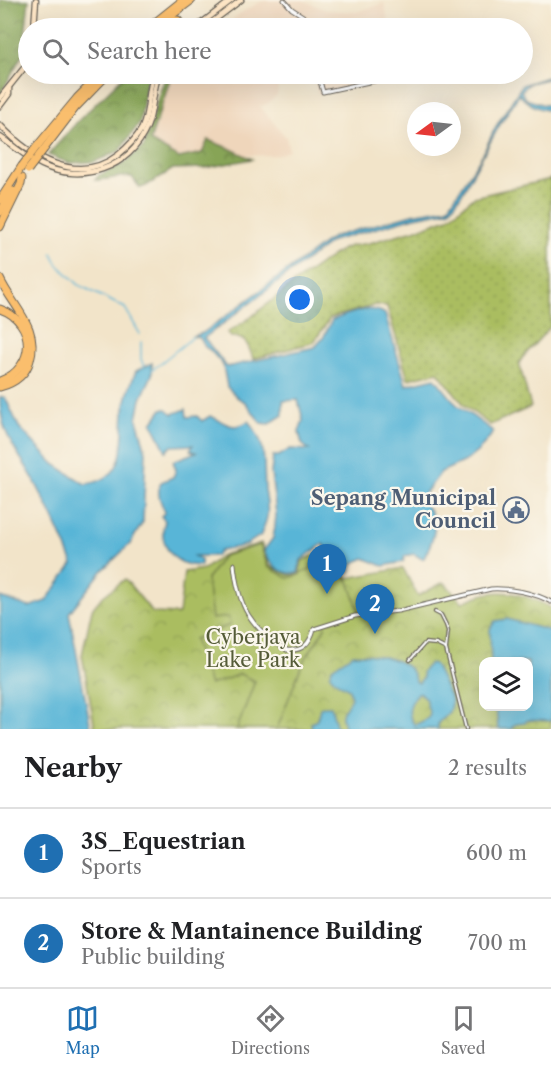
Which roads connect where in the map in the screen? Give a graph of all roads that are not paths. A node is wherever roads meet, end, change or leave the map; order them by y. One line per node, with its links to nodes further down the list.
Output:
1 (36, 0): 7 (main road)
2 (183, 0): 8 (highway)
3 (192, 0): 9 (highway)
4 (232, 0): 10 (main road)
5 (242, 0): 11 (main road)
6 (284, 0): 12 (street)
7 (35, 18)
8 (160, 18)
9 (170, 18)
10 (208, 18)
11 (218, 18)
12 (303, 18)
13 (18, 76): 20 (main road)
14 (91, 84): 25 (highway)
15 (98, 84): 25 (highway)
16 (152, 84): 23 (main road)
17 (155, 84): 24 (main road)
18 (321, 84): 19 (street)
19 (360, 84)
20 (9, 88): 21 (main road); 22 (main road)
21 (0, 98)
22 (0, 106)
23 (1, 125)
24 (0, 137)
25 (41, 147): 26 (highway, bridge)
26 (25, 168): 27 (highway); 28 (highway)
27 (22, 178): 29 (highway); 30 (highway)
28 (1, 197)
29 (0, 212)
30 (0, 227)
31 (0, 279): 33 (highway)
32 (0, 309): 33 (highway)
33 (2, 384)
34 (234, 564): 35 (street)
35 (551, 602)
36 (435, 612): 37 (street)
37 (446, 648): 38 (street); 39 (street)
38 (410, 660)
39 (466, 729)

